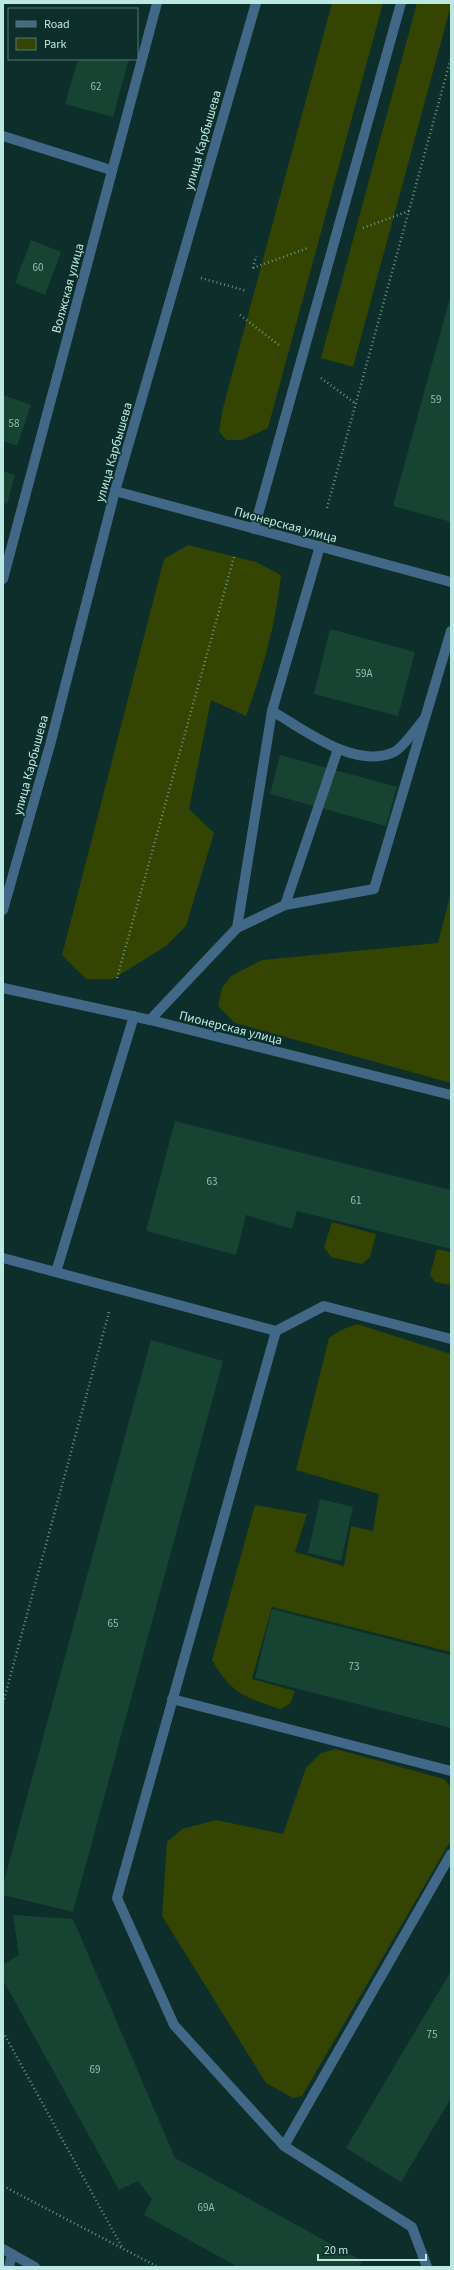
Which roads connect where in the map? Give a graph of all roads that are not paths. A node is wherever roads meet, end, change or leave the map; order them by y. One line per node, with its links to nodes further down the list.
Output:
1 (157, 3): 5 (street, Волжская улица)
2 (256, 3): 6 (street, улица Карбышева)
3 (401, 3): 7 (street)
4 (3, 136): 5 (street)
5 (111, 170): 9 (street, Волжская улица)
6 (114, 491): 7 (street, Пионерская улица); 16 (street, улица Карбышева)
7 (254, 529): 8 (street, Пионерская улица)
8 (320, 546): 10 (street, Пионерская улица); 12 (street)
9 (3, 579)
10 (451, 582)
11 (451, 631): 13 (street)
12 (272, 711): 14 (street); 17 (street)
13 (428, 715): 14 (street); 15 (street)
14 (338, 750): 15 (street)
15 (285, 905): 17 (street)
16 (3, 910)
17 (237, 928): 20 (street)
18 (3, 988): 19 (street, Пионерская улица)
19 (134, 1016): 20 (street, Пионерская улица); 23 (street)
20 (150, 1020): 21 (street, Пионерская улица)
21 (451, 1095)
22 (3, 1258): 23 (street)
23 (56, 1272): 24 (street)
24 (276, 1331): 25 (street); 26 (street)
25 (451, 1339)
26 (172, 1699): 27 (street); 29 (street)
27 (451, 1771)
28 (451, 1854): 29 (street)
29 (284, 2146): 34 (street)
30 (3, 2249): 31 (street)
31 (12, 2254): 32 (street); 33 (street)
32 (9, 2267)
33 (35, 2267)
34 (427, 2267)

